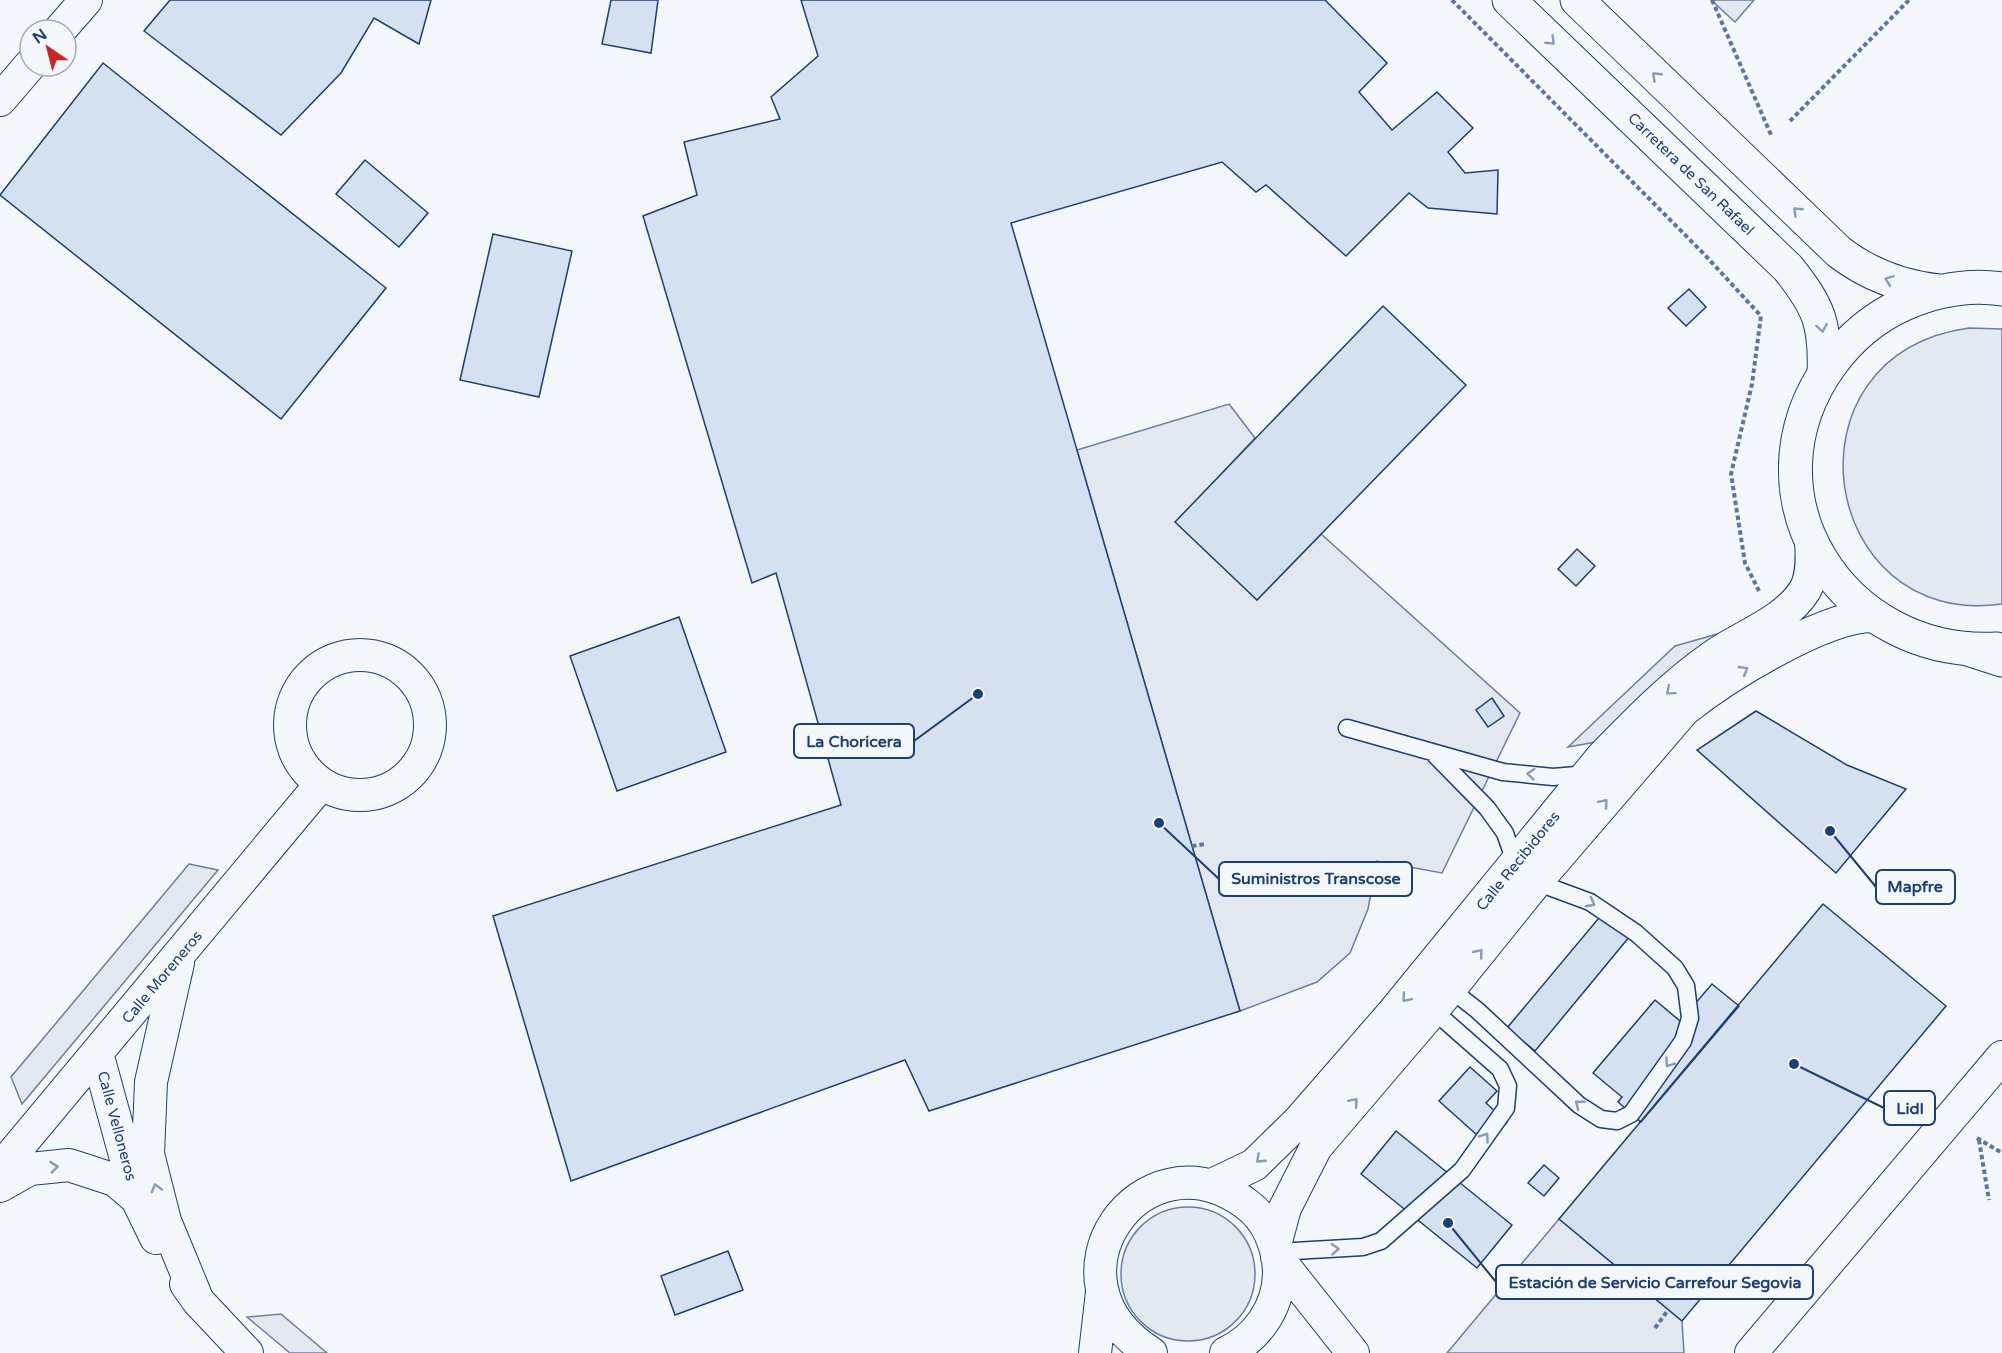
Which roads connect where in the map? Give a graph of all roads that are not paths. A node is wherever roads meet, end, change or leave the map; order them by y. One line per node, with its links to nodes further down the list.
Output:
1 (86, 0): 4 (street)
2 (1509, 0): 9 (main road, Carretera de San Rafael, one-way to 9)
3 (1578, 0): 8 (main road, one-way to 3)
4 (70, 18)
5 (19, 78): 6 (street)
6 (0, 100)
7 (2002, 289): 8 (main road)
8 (1945, 291): 9 (main road)
9 (1824, 374): 10 (main road)
10 (1811, 540): 11 (main road); 17 (street, Calle Recibidores, one-way to 17)
11 (1873, 616): 13 (main road); 19 (street, Calle Recibidores, one-way to 11)
12 (2002, 648): 13 (main road)
13 (1968, 649): 14 (main road)
14 (2002, 660)
15 (1347, 728): 16 (lane)
16 (1431, 751): 17 (lane, one-way to 16); 19 (lane)
17 (1589, 774): 19 (street, Calle Recibidores)
18 (321, 784): 18 (street); 20 (street, Calle Moreneros)
19 (1526, 874): 21 (street, Calle Recibidores, one-way to 19); 21 (lane, one-way to 21); 25 (street, Calle Recibidores, one-way to 25)
20 (180, 956): 22 (street, Calle Moreneros); 30 (street, Calle Velloneros, one-way to 20)
21 (1441, 999): 28 (street, Calle Recibidores, one-way to 21); 28 (lane, one-way to 21)
22 (98, 1053): 24 (street, Calle Moreneros); 27 (street, Calle Velloneros)
23 (2002, 1057): 36 (street)
24 (0, 1169)
25 (1212, 1185): 28 (street); 29 (street)
26 (0, 1186): 27 (street, Calle Velloneros, one-way to 27)
27 (137, 1200): 30 (street, Calle Velloneros)
28 (1276, 1252): 34 (street, Calle Recibidores); 35 (street)
29 (1102, 1291): 32 (street); 33 (street)
30 (198, 1301): 31 (street, Calle Velloneros)
31 (247, 1353)
32 (1095, 1353)
33 (1151, 1353)
34 (1226, 1353)
35 (1353, 1353)
36 (1751, 1353)

